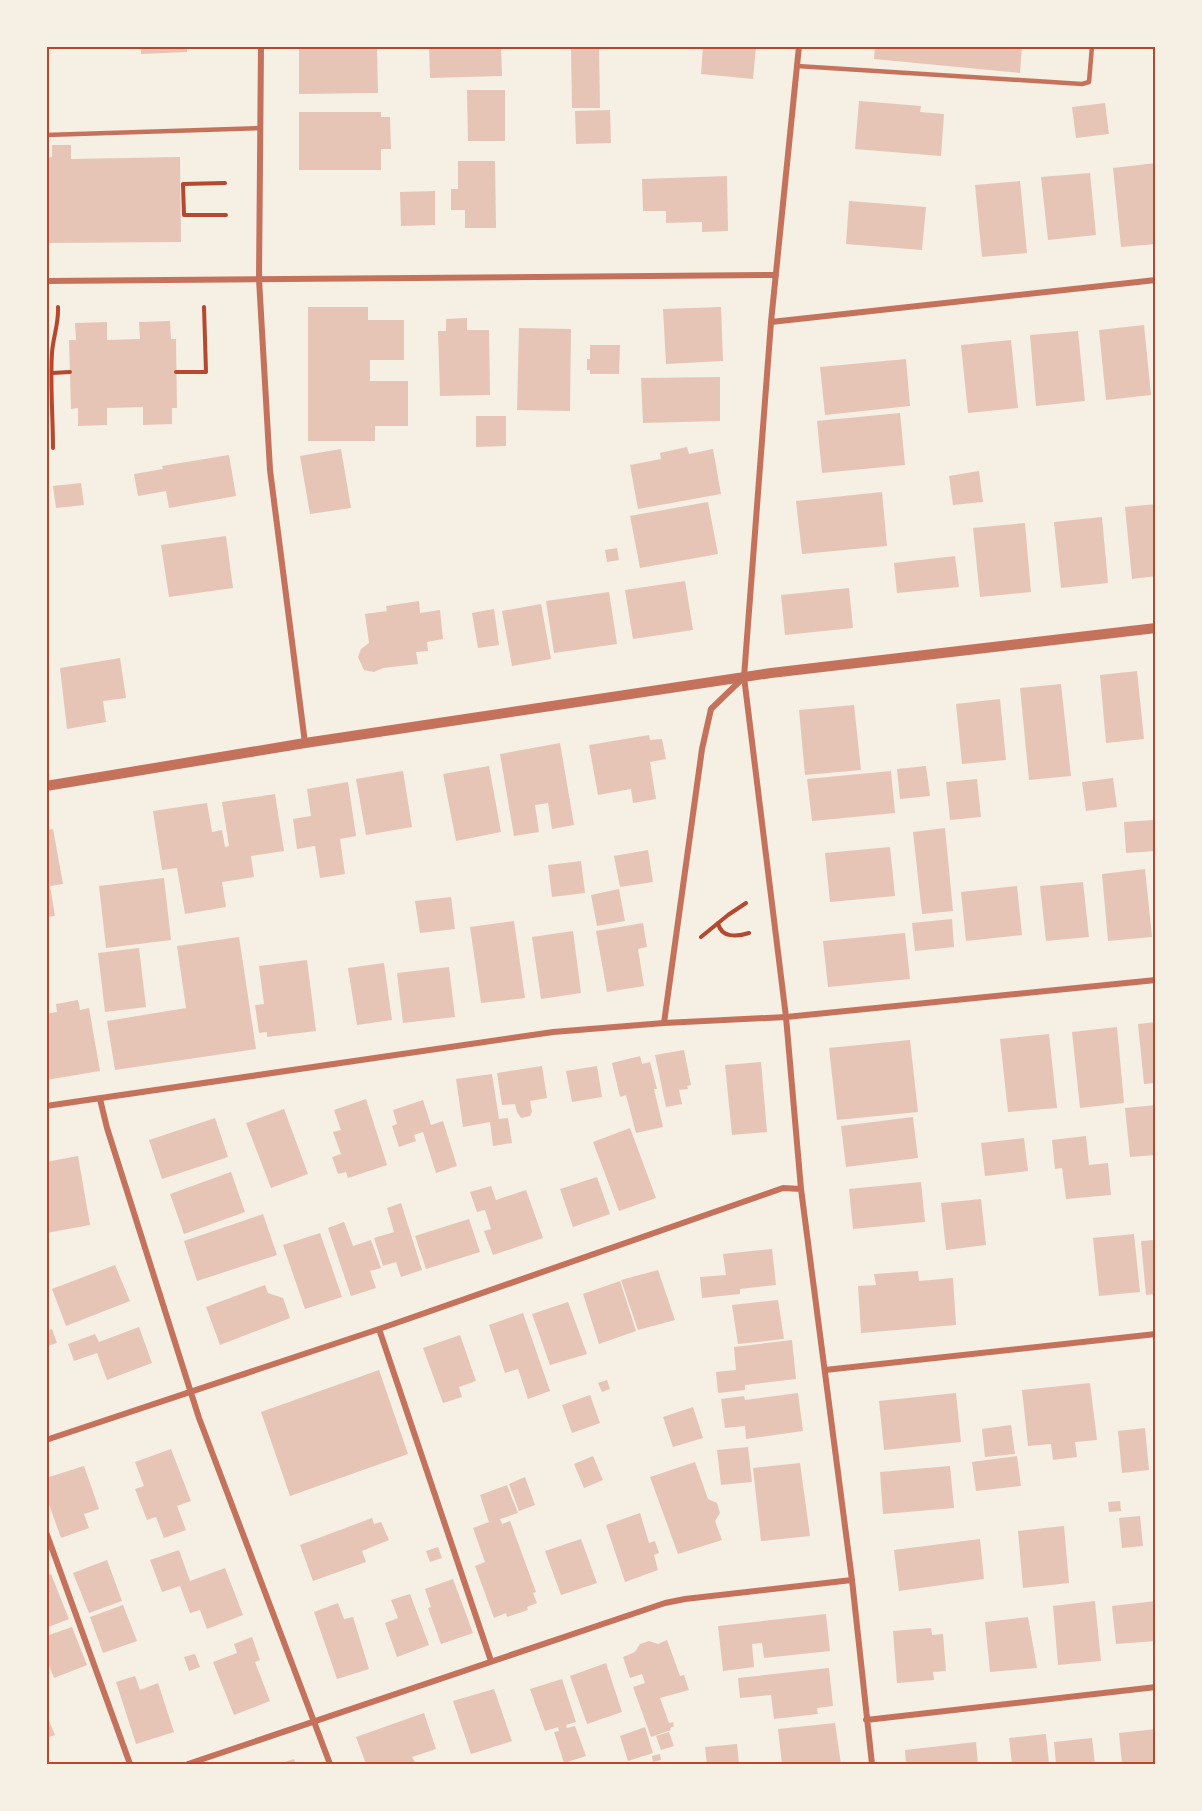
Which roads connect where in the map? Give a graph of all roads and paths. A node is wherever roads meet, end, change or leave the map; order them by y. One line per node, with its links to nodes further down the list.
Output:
1 (261, 46): 5 (street)
2 (798, 46): 4 (street)
3 (1092, 46): 4 (lane)
4 (797, 66): 9 (street)
5 (260, 128): 6 (lane); 10 (street)
6 (46, 135)
7 (225, 183): 8 (path)
8 (226, 215)
9 (776, 275): 10 (street); 15 (street)
10 (259, 279): 12 (street); 22 (street)
11 (1155, 280): 15 (street)
12 (46, 281)
13 (58, 307): 18 (path)
14 (204, 307): 17 (path)
15 (771, 322): 21 (street)
16 (70, 372): 18 (path)
17 (176, 372)
18 (52, 373): 19 (path)
19 (52, 448)
20 (1155, 627): 21 (street)
21 (744, 677): 22 (street); 29 (street); 30 (street)
22 (305, 743): 23 (street)
23 (46, 786)
24 (746, 903): 25 (path)
25 (718, 923): 26 (path); 27 (path)
26 (749, 933)
27 (701, 937)
28 (1155, 980): 29 (street)
29 (786, 1017): 30 (street); 33 (street)
30 (664, 1023): 31 (street)
31 (100, 1099): 32 (street); 37 (street)
32 (46, 1106)
33 (801, 1189): 34 (street); 36 (street)
34 (379, 1329): 37 (street); 41 (street)
35 (1155, 1334): 36 (street)
36 (825, 1370): 40 (street)
37 (192, 1392): 38 (street); 44 (street)
38 (46, 1440)
39 (46, 1532): 45 (street)
40 (852, 1580): 41 (street); 43 (street)
41 (491, 1661): 44 (street)
42 (1155, 1687): 43 (street)
43 (866, 1720): 48 (street)
44 (313, 1722): 46 (street); 47 (street)
45 (130, 1764)
46 (188, 1764)
47 (330, 1764)
48 (872, 1764)

